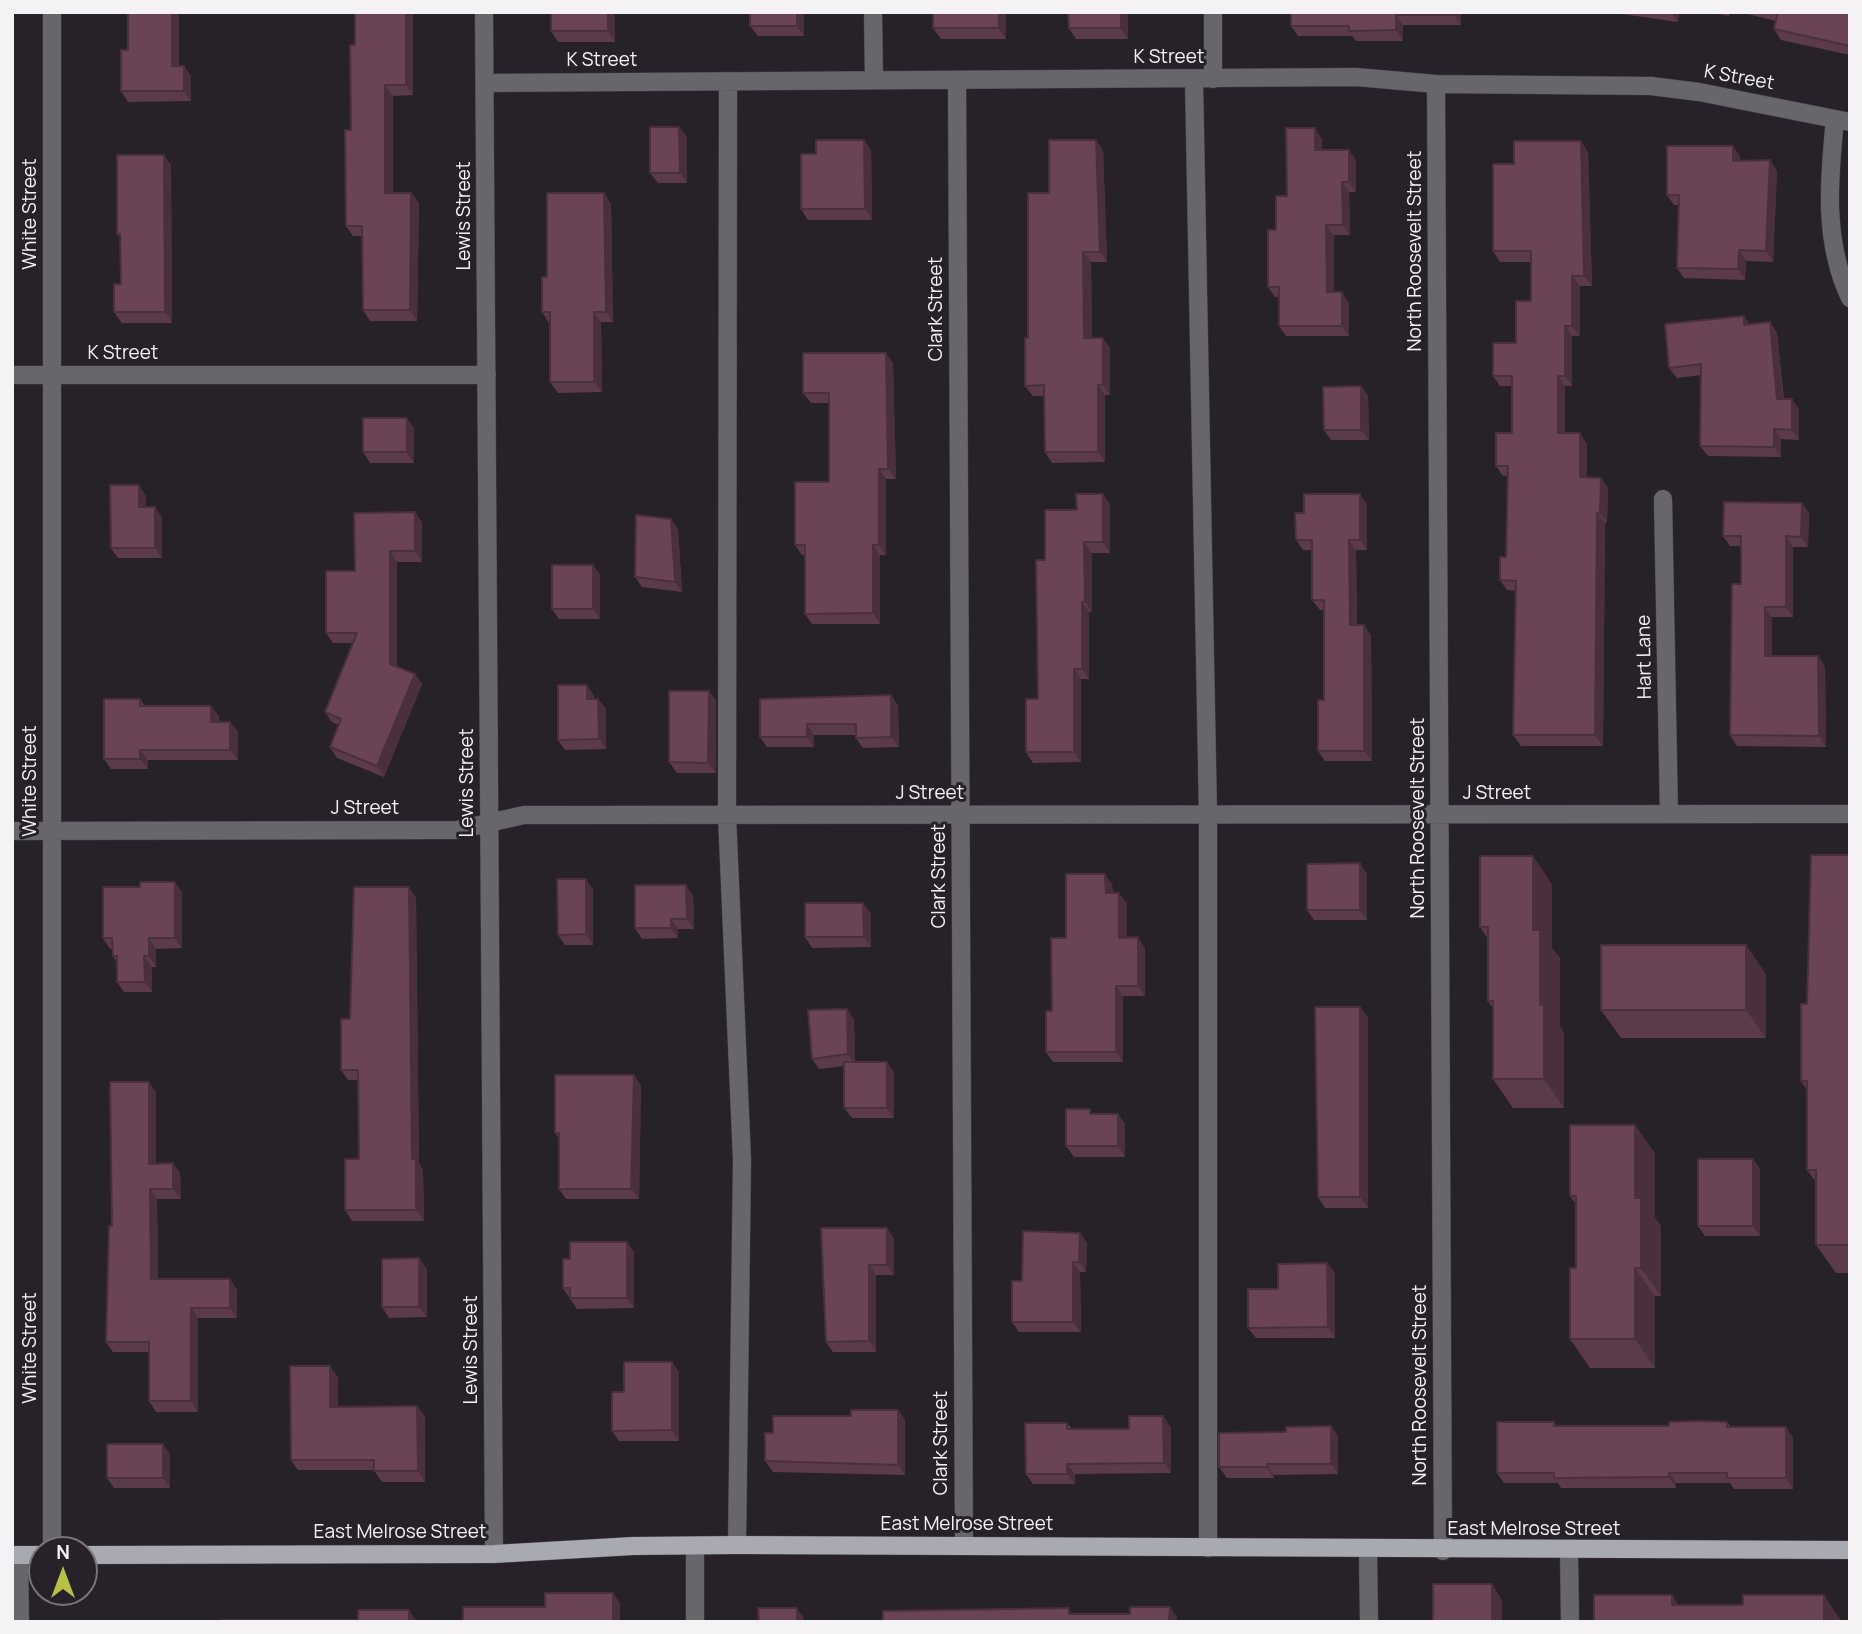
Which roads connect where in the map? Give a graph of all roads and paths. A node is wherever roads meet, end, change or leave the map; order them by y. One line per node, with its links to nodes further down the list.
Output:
1 (52, 12): 15 (street, White Street)
2 (484, 12): 10 (street, Lewis Street)
3 (873, 12): 6 (street)
4 (1213, 12): 5 (street)
5 (1213, 79): 8 (street, K Street); 11 (street, K Street)
6 (874, 80): 7 (street, K Street); 9 (street, K Street)
7 (957, 80): 8 (street, K Street); 21 (street, Clark Street)
8 (1194, 80): 22 (street)
9 (728, 81): 10 (street, K Street); 20 (street)
10 (485, 83): 16 (street, Lewis Street)
11 (1436, 84): 12 (street, K Street); 23 (street, North Roosevelt Street)
12 (1843, 120): 13 (street)
13 (1850, 298)
14 (12, 375): 15 (street, K Street)
15 (52, 375): 16 (street, K Street); 26 (street, White Street)
16 (487, 375): 24 (street, Lewis Street)
17 (1663, 499): 18 (street, Hart Lane)
18 (1668, 814): 19 (street, J Street); 23 (street, J Street)
19 (1850, 814)
20 (727, 815): 21 (street, J Street); 24 (street, J Street); 28 (street)
21 (961, 815): 22 (street, J Street); 29 (street, Clark Street)
22 (1208, 815): 23 (street, J Street); 31 (street)
23 (1440, 815): 34 (street, North Roosevelt Street)
24 (489, 822): 26 (street, J Street); 36 (street, Lewis Street)
25 (12, 831): 26 (street, J Street)
26 (52, 831): 27 (street, White Street)
27 (52, 1536)
28 (737, 1545): 29 (main road, East Melrose Street); 30 (main road, East Melrose Street)
29 (964, 1545): 31 (main road, East Melrose Street)
30 (695, 1546): 36 (main road, East Melrose Street); 40 (street)
31 (1208, 1548): 33 (main road, East Melrose Street)
32 (1850, 1550): 35 (main road, East Melrose Street)
33 (1368, 1551): 34 (main road, East Melrose Street); 41 (street)
34 (1443, 1551): 35 (main road, East Melrose Street)
35 (1569, 1551): 42 (street)
36 (494, 1554): 38 (main road, East Melrose Street)
37 (16, 1555): 39 (street)
38 (98, 1555)
39 (20, 1622)
40 (695, 1622)
41 (1369, 1622)
42 (1570, 1622)

